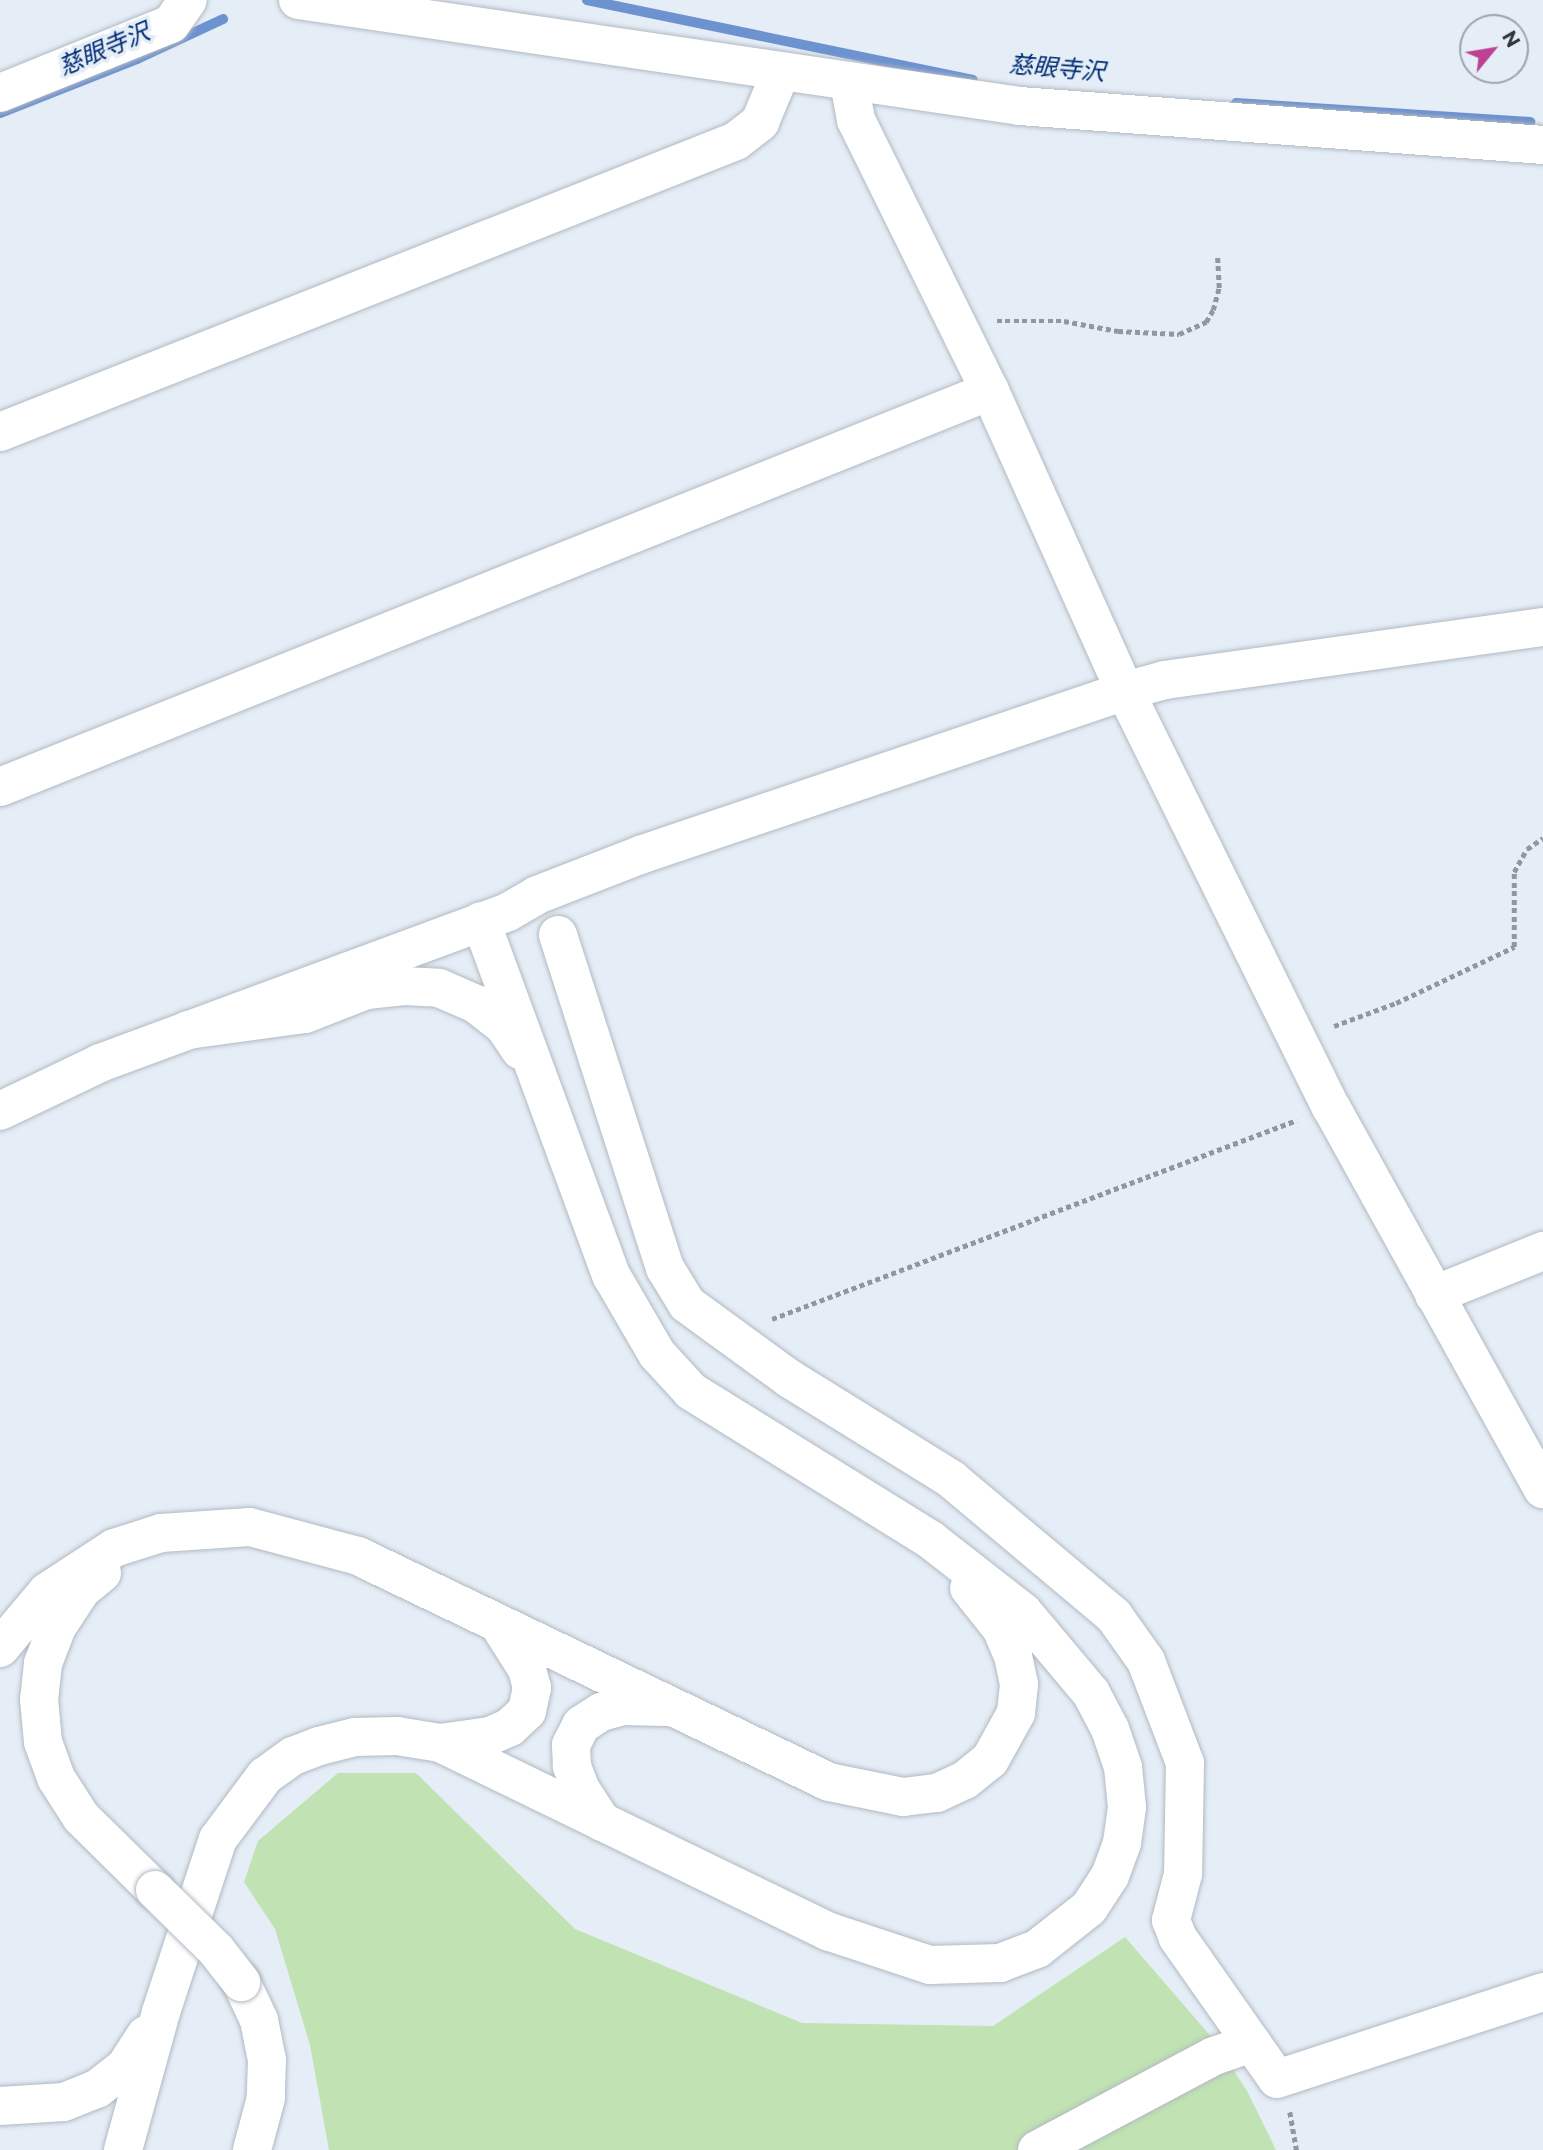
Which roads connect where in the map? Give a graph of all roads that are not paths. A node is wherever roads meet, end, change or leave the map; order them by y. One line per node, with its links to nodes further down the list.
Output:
1 (188, 0): 5 (main road)
2 (298, 0): 3 (main road)
3 (781, 72): 4 (main road); 8 (main road)
4 (849, 83): 6 (main road); 7 (main road)
5 (0, 93)
6 (1542, 152)
7 (990, 391): 10 (main road); 11 (main road)
8 (0, 432)
9 (1543, 627): 10 (main road)
10 (1125, 691): 12 (main road); 18 (main road)
11 (0, 787)
12 (495, 917): 14 (main road); 15 (main road)
13 (558, 935): 29 (main road)
14 (188, 1030): 15 (main road); 16 (main road)
15 (542, 1084): 21 (main road)
16 (0, 1111)
17 (1543, 1251): 18 (main road)
18 (1434, 1295): 19 (main road)
19 (1543, 1489)
20 (161, 1532): 22 (main road); 23 (main road); 32 (main road, bridge)
21 (931, 1540): 24 (main road); 26 (main road)
22 (499, 1625): 24 (main road); 25 (main road)
23 (0, 1648)
24 (666, 1707): 26 (main road)
25 (440, 1743): 26 (main road); 28 (main road)
26 (602, 1822)
27 (1543, 1992): 29 (main road)
28 (161, 2012): 30 (main road); 31 (main road)
29 (1252, 2043): 33 (main road)
30 (0, 2106)
31 (123, 2150)
32 (252, 2150)
33 (1037, 2150)

